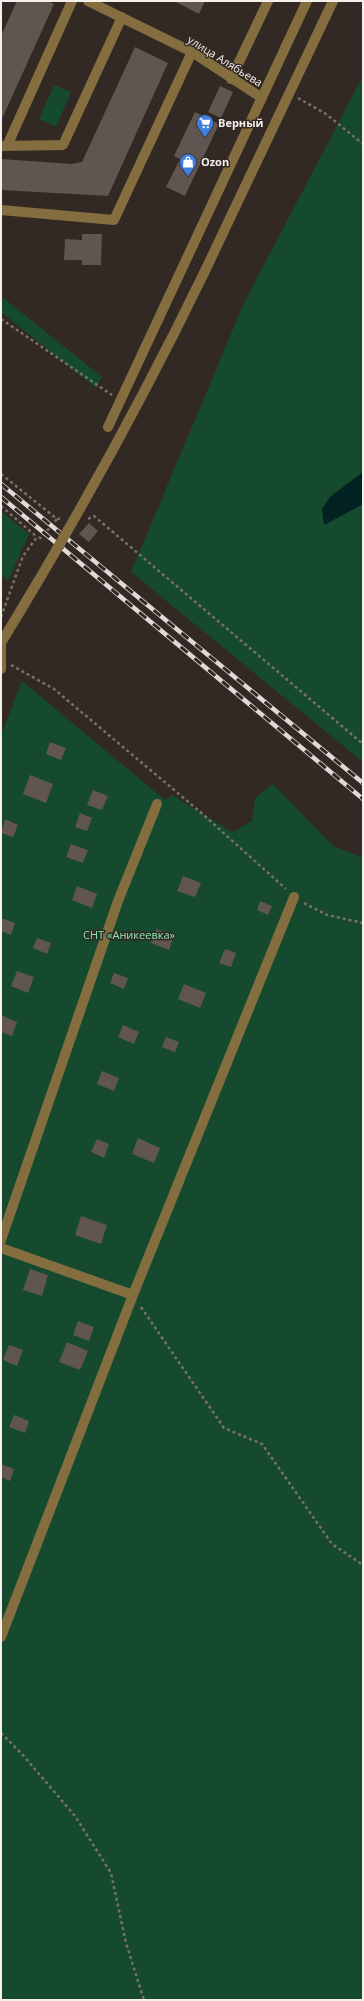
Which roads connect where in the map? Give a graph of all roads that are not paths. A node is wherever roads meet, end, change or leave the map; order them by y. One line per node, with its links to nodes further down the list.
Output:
1 (72, 1): 10 (street)
2 (88, 1): 6 (street, улица Алябьева)
3 (268, 1): 8 (street)
4 (307, 1): 9 (street)
5 (333, 1): 13 (street, bridge)
6 (122, 17): 7 (street, улица Алябьева); 10 (street)
7 (192, 52): 8 (street, улица Алябьева); 11 (street)
8 (231, 79): 9 (street, улица Алябьева)
9 (262, 98): 12 (street)
10 (4, 146)
11 (1, 210)
12 (108, 427)
13 (1, 644): 14 (street)
14 (2, 665)
15 (157, 804): 17 (street)
16 (294, 897): 19 (street)
17 (1, 1240)
18 (1, 1248): 19 (street)
19 (133, 1295): 20 (street)
20 (1, 1638)

